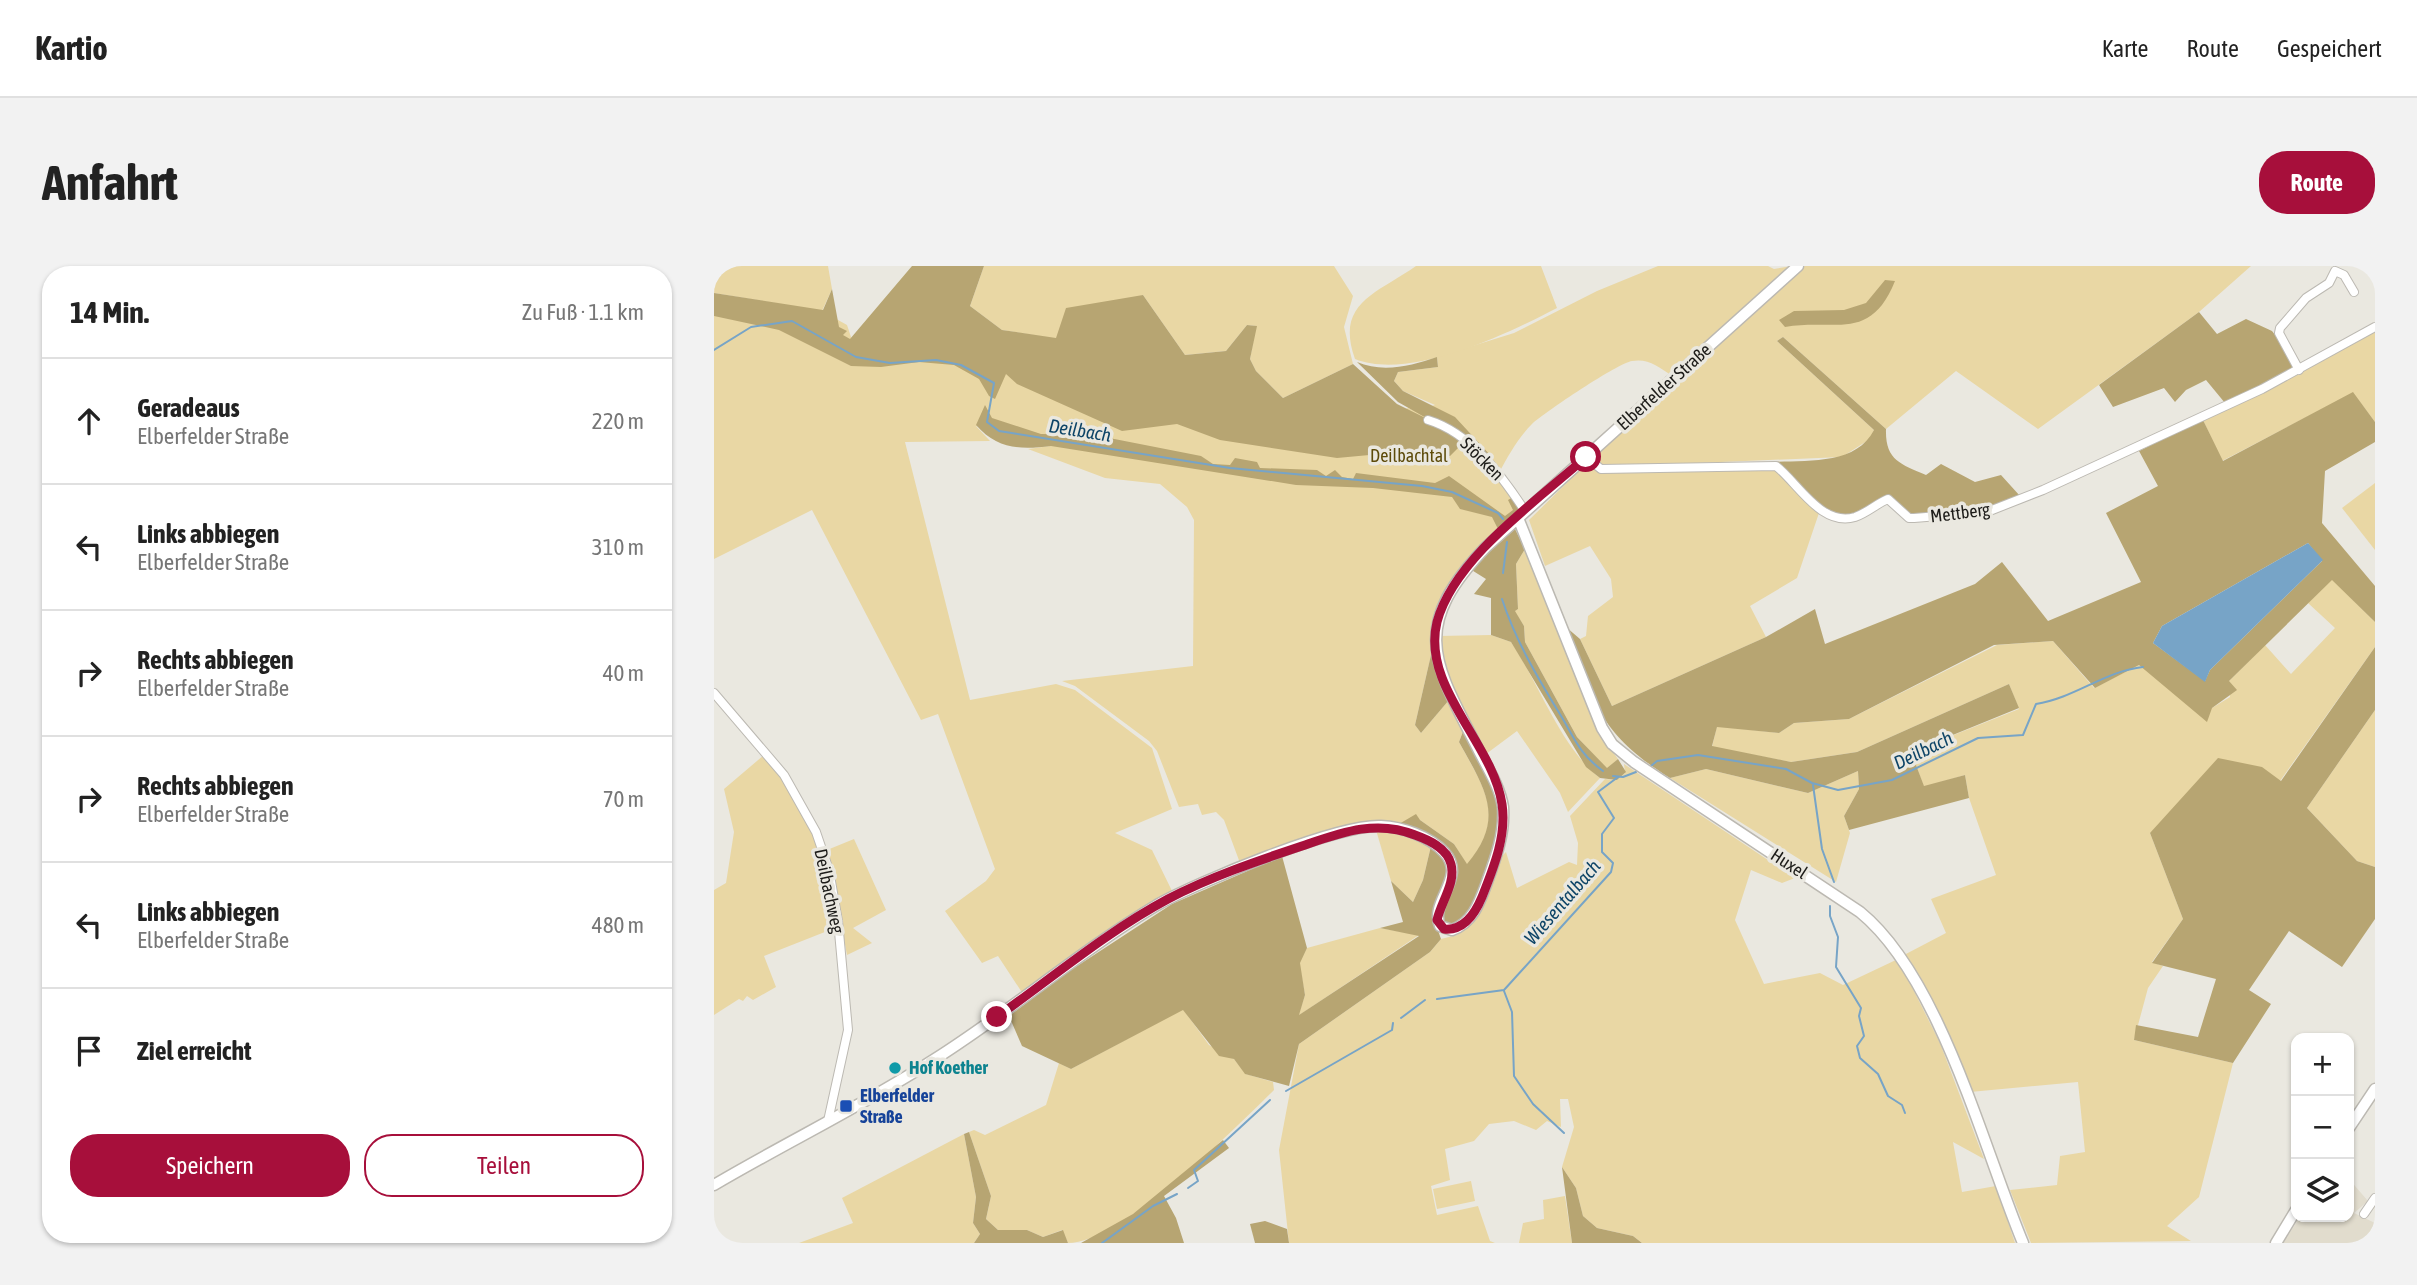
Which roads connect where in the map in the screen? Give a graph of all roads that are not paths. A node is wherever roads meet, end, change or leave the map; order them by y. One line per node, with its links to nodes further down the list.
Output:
1 (1798, 266): 7 (main road, Elberfelder Straße)
2 (2337, 269): 3 (street); 5 (street)
3 (2354, 292)
4 (2375, 327): 5 (street, Mettberg)
5 (2299, 370): 7 (street, Mettberg)
6 (1428, 420): 8 (street, Stöcken)
7 (1586, 457): 8 (main road, Elberfelder Straße)
8 (1522, 514): 11 (main road, Elberfelder Straße); 17 (main road, Huxel)
9 (714, 694): 11 (street, Deilbachweg)
10 (2375, 1090): 12 (main road)
11 (828, 1121): 13 (main road, Elberfelder Straße)
12 (2354, 1121)
13 (714, 1185)
14 (2375, 1198): 15 (street)
15 (2364, 1214)
16 (2291, 1218): 18 (main road)
17 (2024, 1243)
18 (2276, 1243)

